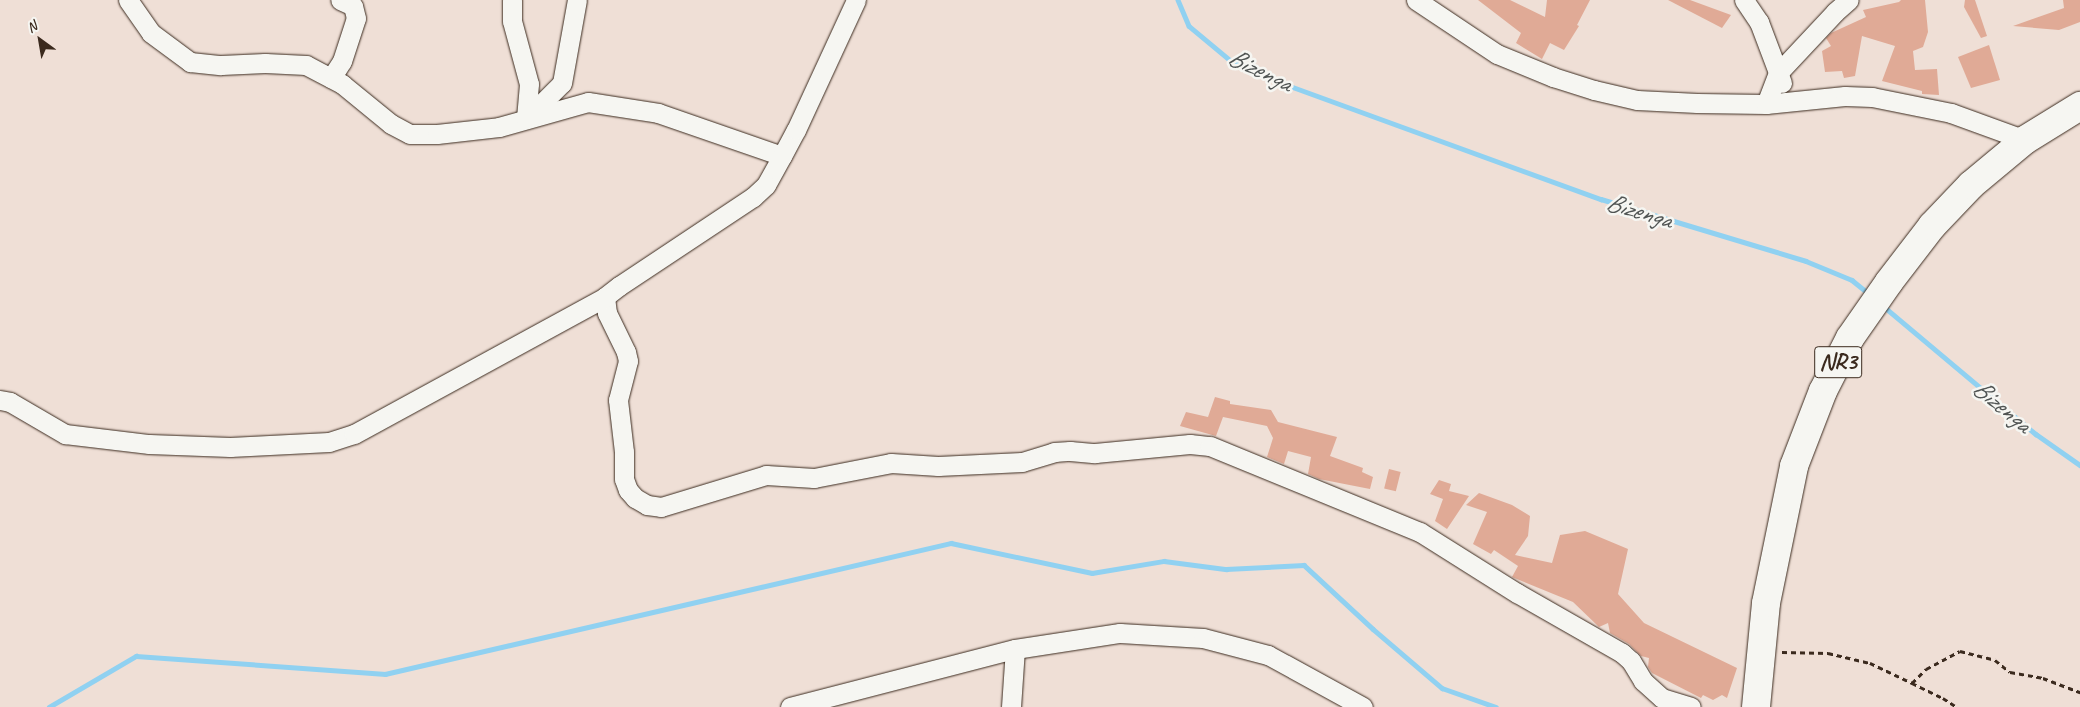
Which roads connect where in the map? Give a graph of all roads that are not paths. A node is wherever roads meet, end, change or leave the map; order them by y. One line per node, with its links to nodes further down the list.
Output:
1 (128, 0): 10 (street)
2 (340, 0): 10 (street)
3 (512, 0): 14 (street)
4 (577, 0): 14 (street)
5 (856, 0): 16 (street)
6 (1416, 0): 12 (street)
7 (1744, 0): 9 (street)
8 (1849, 0): 9 (street)
9 (1778, 73): 11 (street); 12 (street)
10 (331, 78): 14 (street)
11 (1789, 101): 12 (street); 15 (street)
12 (1766, 104)
13 (2080, 106): 15 (highway, NR3)
14 (526, 119): 16 (street)
15 (2025, 140): 24 (highway, NR3)
16 (782, 156): 17 (street)
17 (605, 297): 18 (street); 23 (street)
18 (0, 400)
19 (1015, 649): 20 (street); 21 (street); 22 (street)
20 (790, 707)
21 (1011, 707)
22 (1363, 707)
23 (1691, 707)
24 (1756, 707)

